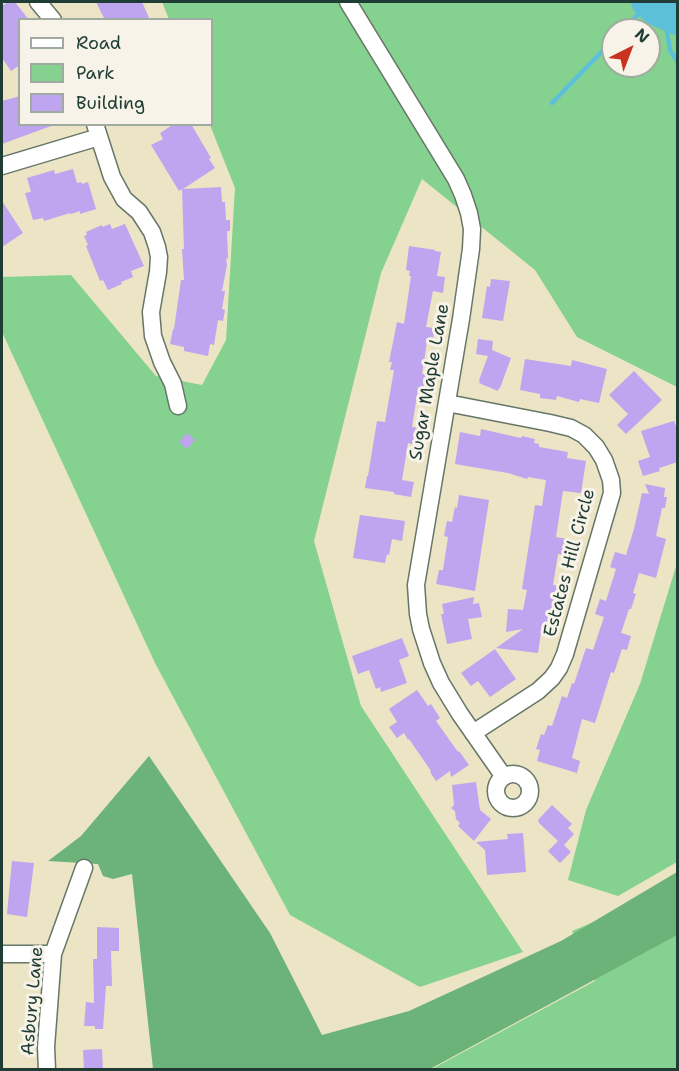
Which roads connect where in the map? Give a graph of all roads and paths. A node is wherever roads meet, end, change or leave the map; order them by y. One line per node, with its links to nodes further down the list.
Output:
1 (38, 2): 3 (street)
2 (348, 2): 6 (street, Sugar Maple Lane)
3 (51, 18)
4 (97, 130): 5 (street); 7 (street)
5 (2, 166)
6 (447, 403): 8 (street, Sugar Maple Lane); 8 (street, Estates Hill Circle)
7 (178, 406)
8 (473, 733): 9 (street, Sugar Maple Lane)
9 (504, 777)
10 (84, 868): 12 (street, Asbury Lane)
11 (2, 954): 12 (street)
12 (53, 954): 13 (street, Asbury Lane)
13 (47, 1070)

